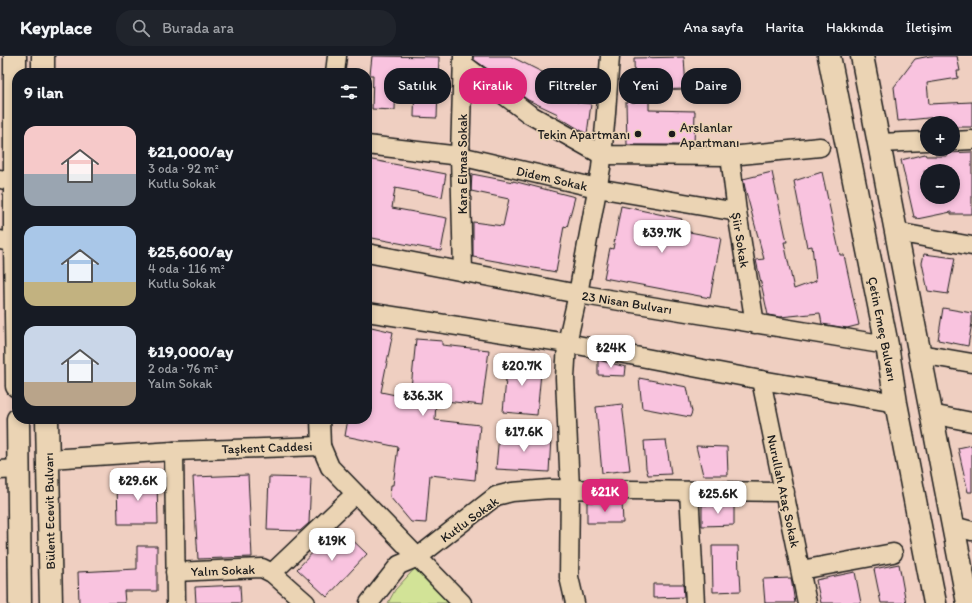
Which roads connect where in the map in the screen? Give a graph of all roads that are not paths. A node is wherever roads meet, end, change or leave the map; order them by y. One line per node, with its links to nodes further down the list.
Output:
1 (15, 56): 8 (main road)
2 (43, 56): 9 (main road)
3 (337, 56): 10 (street)
4 (610, 56): 18 (street)
5 (829, 56): 34 (main road, Çetin Emeç Bulvarı)
6 (862, 56): 15 (main road)
7 (463, 60): 18 (street); 19 (street, Kara Elmas Sokak)
8 (14, 68)
9 (43, 68)
10 (336, 68)
11 (12, 110): 21 (main road)
12 (972, 140): 14 (street)
13 (920, 141): 15 (street)
14 (960, 141)
15 (879, 143): 24 (main road)
16 (372, 146): 19 (street, Didem Sokak)
17 (820, 147): 20 (street)
18 (602, 155): 20 (street); 22 (street)
19 (460, 156): 22 (street, Didem Sokak); 28 (street, Kara Elmas Sokak)
20 (730, 156): 23 (street, Şiir Sokak)
21 (8, 181): 25 (main road)
22 (597, 188): 23 (street, Didem Sokak); 29 (street)
23 (737, 212): 32 (street, Şiir Sokak)
24 (896, 232): 26 (street); 35 (main road)
25 (7, 242): 31 (main road)
26 (972, 246)
27 (372, 254): 28 (street, 23 Nisan Bulvarı)
28 (463, 272): 29 (street, 23 Nisan Bulvarı)
29 (578, 294): 32 (street, 23 Nisan Bulvarı); 33 (street)
30 (372, 313): 33 (street)
31 (12, 314)
32 (755, 324): 34 (street, 23 Nisan Bulvarı)
33 (567, 343): 37 (street); 48 (street)
34 (887, 345): 38 (main road, Çetin Emeç Bulvarı)
35 (920, 354): 36 (street); 39 (main road)
36 (972, 363)
37 (761, 380): 38 (street); 50 (street, Nurullah Ataç Sokak)
38 (896, 403): 67 (main road, Çetin Emeç Bulvarı)
39 (931, 414): 40 (street); 52 (main road)
40 (972, 422)
41 (17, 424): 47 (main road)
42 (47, 424): 46 (main road, Bülent Ecevit Bulvarı)
43 (320, 424): 44 (street)
44 (321, 446): 45 (street, Taşkent Caddesi); 51 (street, Taşkent Caddesi)
45 (174, 451): 46 (street, Taşkent Caddesi); 56 (street)
46 (49, 458): 59 (main road, Bülent Ecevit Bulvarı)
47 (9, 470): 58 (main road)
48 (570, 489): 49 (street, Kutlu Sokak); 54 (street, Kutlu Sokak); 64 (street)
49 (689, 491): 50 (street, Kutlu Sokak); 65 (street)
50 (785, 492): 55 (street, Nurullah Ataç Sokak)
51 (355, 494): 54 (street, Taşkent Caddesi); 57 (street)
52 (962, 529): 68 (main road)
53 (893, 553): 55 (street)
54 (418, 557): 62 (street, Kutlu Sokak); 63 (street, Taşkent Caddesi)
55 (800, 570): 66 (street, Nurullah Ataç Sokak)
56 (175, 572): 57 (street, Yalın Sokak); 60 (street)
57 (272, 574): 61 (street, Yalın Sokak)
58 (20, 603)
59 (51, 603)
60 (176, 603)
61 (306, 603)
62 (370, 603)
63 (462, 603)
64 (575, 603)
65 (696, 603)
66 (807, 603)
67 (935, 603)
68 (968, 603)

